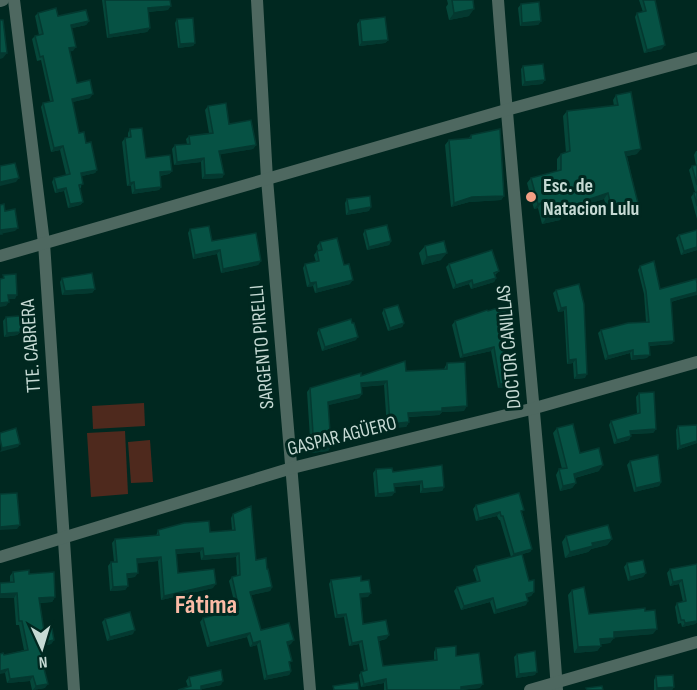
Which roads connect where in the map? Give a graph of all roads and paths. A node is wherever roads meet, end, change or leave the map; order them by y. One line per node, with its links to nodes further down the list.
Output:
1 (14, 0): 7 (street, TTE. CABRERA)
2 (257, 0): 6 (street, SARGENTO PIRELLI)
3 (498, 0): 5 (street, DOCTOR CANILLAS)
4 (697, 58): 5 (street)
5 (506, 110): 6 (street); 10 (street, DOCTOR CANILLAS)
6 (267, 179): 7 (street); 11 (street, SARGENTO PIRELLI)
7 (44, 243): 8 (street); 12 (street, TTE. CABRERA)
8 (0, 256)
9 (697, 362): 10 (street, GASPAR AGÜERO)
10 (535, 408): 11 (street, GASPAR AGÜERO); 15 (street, DOCTOR CANILLAS)
11 (292, 468): 12 (street, GASPAR AGÜERO); 17 (street, SARGENTO PIRELLI)
12 (63, 539): 13 (street, GASPAR AGÜERO); 16 (street, TTE. CABRERA)
13 (0, 557)
14 (697, 642): 15 (street)
15 (557, 686): 18 (street)
16 (74, 690)
17 (310, 690)
18 (530, 690)

